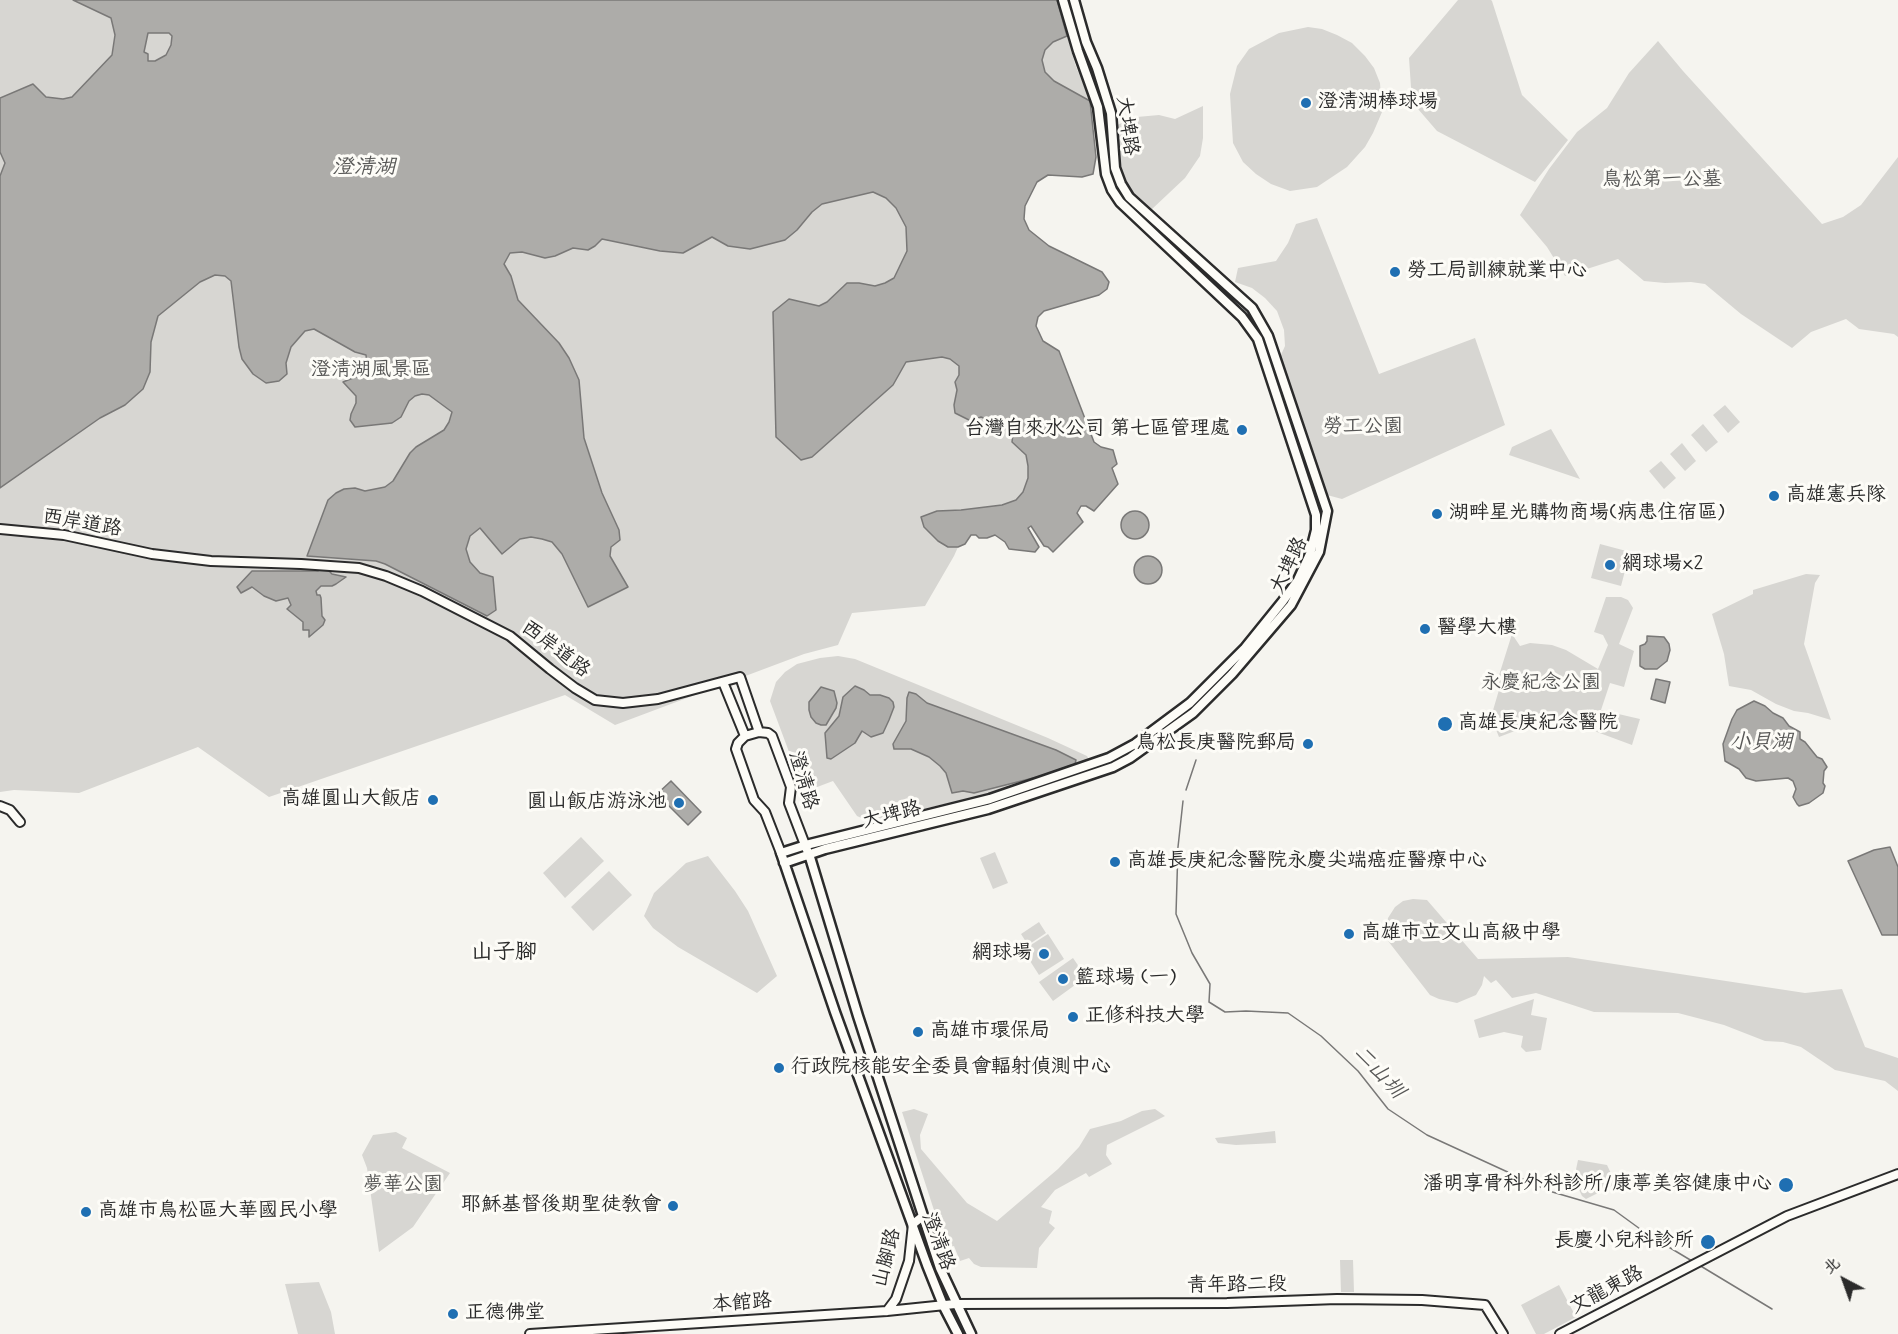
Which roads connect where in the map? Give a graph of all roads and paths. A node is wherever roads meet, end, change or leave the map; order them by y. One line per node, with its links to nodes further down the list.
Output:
1 (1063, 0): 9 (main road, 大埤路)
2 (1074, 0): 9 (main road, 大埤路)
3 (0, 529): 4 (street, 西岸道路)
4 (723, 682): 5 (street, 西岸道路); 6 (street)
5 (759, 732): 6 (street); 9 (street, 澄清路)
6 (745, 736): 10 (street, 澄清路)
7 (0, 806): 8 (street)
8 (20, 822)
9 (807, 850): 10 (main road, 大埤路); 11 (main road, 大埤路); 13 (main road, 澄清路)
10 (782, 853): 11 (main road, 澄清路)
11 (784, 863): 14 (main road, 澄清路)
12 (1898, 1174): 22 (street, 文龍東路)
13 (923, 1216): 14 (street, 山腳路); 15 (main road, 澄清路)
14 (913, 1224): 16 (main road, 澄清路); 17 (street, 山腳路)
15 (955, 1304): 16 (street, 本館路); 20 (main road, 澄清路); 21 (street, 青年路二段)
16 (944, 1305): 17 (street, 本館路); 19 (main road, 澄清路)
17 (887, 1311): 18 (street, 本館路)
18 (530, 1334)
19 (958, 1334)
20 (971, 1334)
21 (1503, 1334)
22 (1560, 1334)

